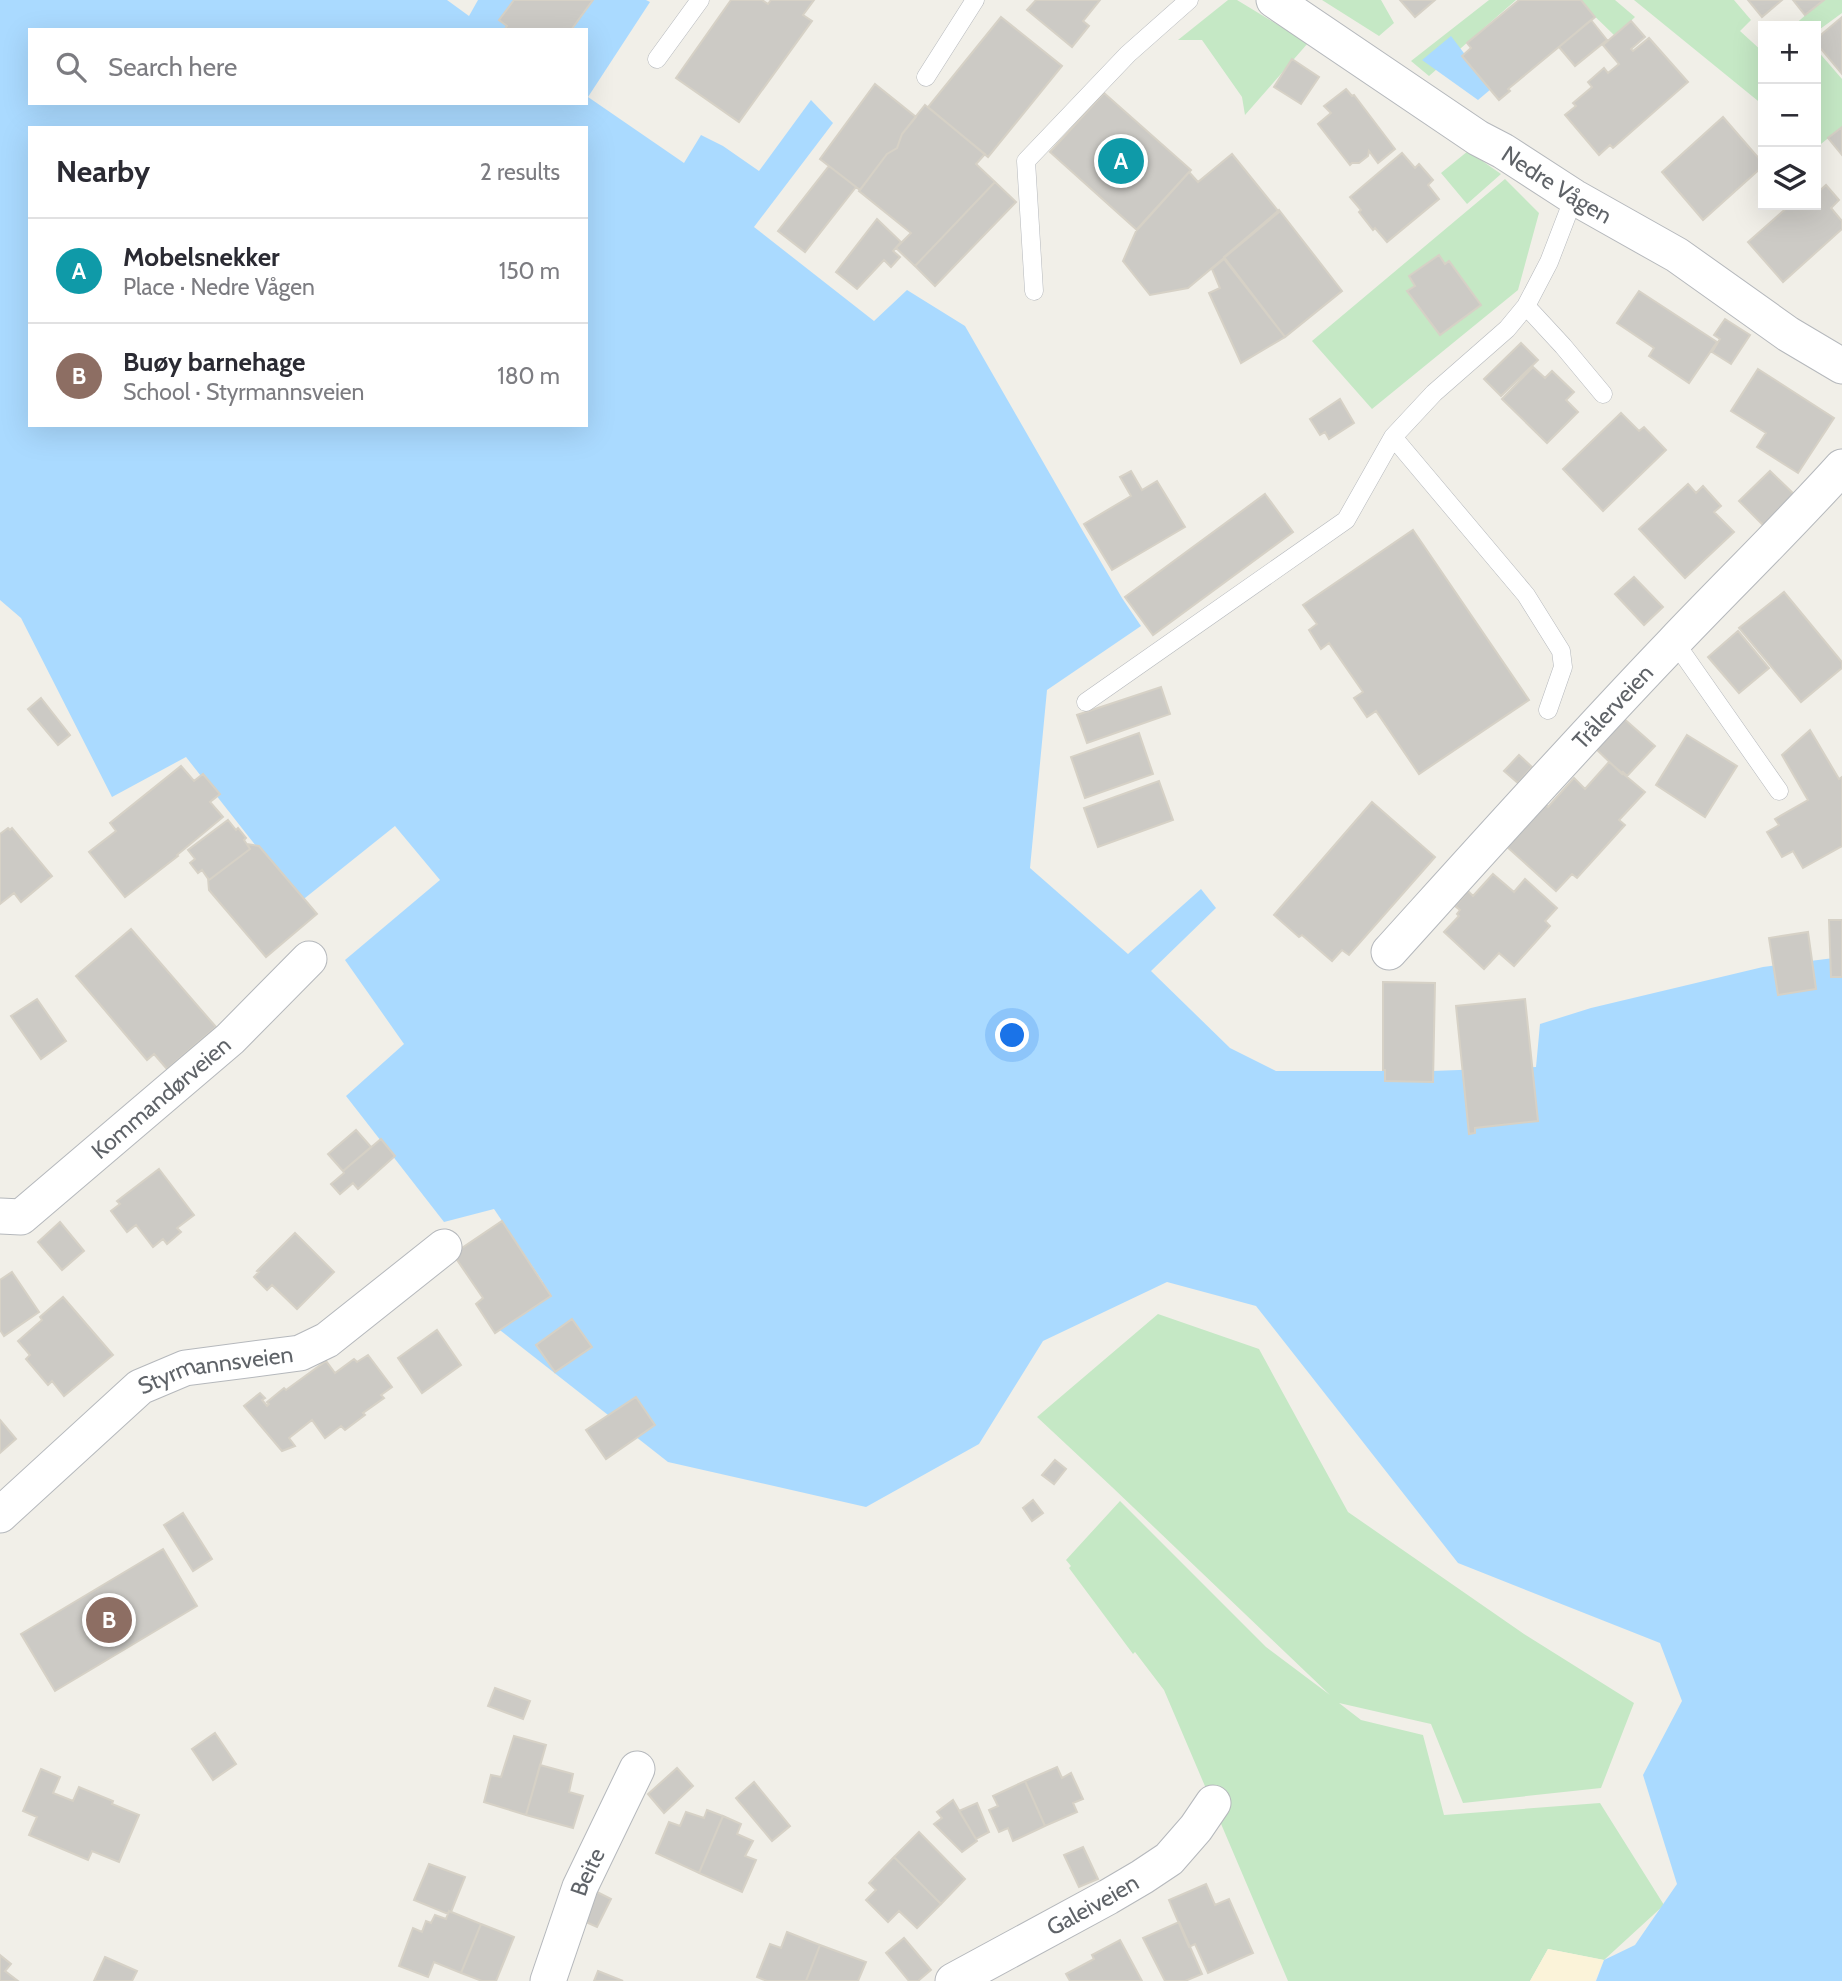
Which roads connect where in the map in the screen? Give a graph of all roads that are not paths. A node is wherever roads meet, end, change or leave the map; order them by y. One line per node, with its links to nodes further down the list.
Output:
1 (700, 0): 5 (lane)
2 (975, 0): 6 (lane)
3 (1189, 0): 8 (lane)
4 (1274, 0): 7 (street, Nedre Vågen)
5 (657, 58)
6 (926, 78)
7 (1574, 197): 9 (lane); 10 (street, Nedre Vågen)
8 (1034, 291)
9 (1526, 306): 11 (lane); 12 (lane)
10 (1842, 366)
11 (1603, 394)
12 (1393, 437): 15 (lane); 16 (lane)
13 (1842, 467): 14 (street, Trålerveien)
14 (1674, 641): 17 (lane); 18 (street, Trålerveien)
15 (1086, 702)
16 (1548, 710)
17 (1779, 791)
18 (1389, 952)
19 (309, 959): 20 (street, Kommandørveien)
20 (0, 1216)
21 (444, 1247): 22 (street, Styrmannsveien)
22 (0, 1515)
23 (637, 1769): 25 (street, Beite)
24 (1213, 1803): 26 (street, Galeiveien)
25 (548, 1981)
26 (953, 1981)

